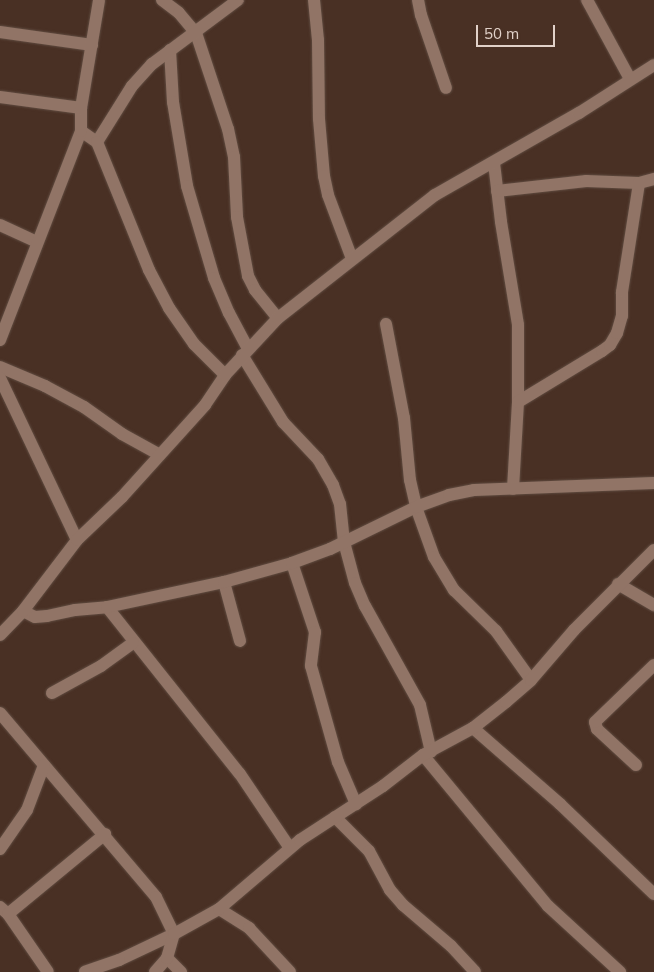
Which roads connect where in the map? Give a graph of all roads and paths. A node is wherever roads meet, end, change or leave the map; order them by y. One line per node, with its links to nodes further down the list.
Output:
1 (99, 0): 9 (street)
2 (162, 0): 8 (street)
3 (238, 0): 8 (street)
4 (314, 0): 24 (street)
5 (418, 0): 13 (street)
6 (587, 0): 12 (street)
7 (0, 32): 9 (street)
8 (196, 33): 10 (street); 25 (street)
9 (92, 45): 15 (street)
10 (170, 50): 17 (street); 28 (street)
11 (654, 65): 12 (street)
12 (630, 79): 18 (street)
13 (446, 88)
14 (0, 96): 15 (street)
15 (81, 108): 16 (street)
16 (81, 131): 17 (street); 23 (street)
17 (97, 142): 30 (street)
18 (494, 163): 21 (street); 24 (street)
19 (654, 179): 20 (street)
20 (639, 183): 21 (street); 32 (street)
21 (497, 191): 32 (street)
22 (0, 224): 23 (street)
23 (36, 242): 27 (street)
24 (352, 259): 25 (street)
25 (278, 318): 28 (street)
26 (386, 324): 36 (street)
27 (0, 340)
28 (245, 352): 30 (street); 38 (street)
29 (0, 368): 33 (street)
30 (225, 375): 33 (street)
31 (0, 378): 37 (street)
32 (518, 402): 35 (street)
33 (160, 455): 37 (street)
34 (654, 483): 35 (street)
35 (513, 489): 36 (street)
36 (416, 507): 38 (street); 50 (street)
37 (77, 540): 45 (street)
38 (344, 542): 40 (street); 54 (street)
39 (654, 550): 42 (street)
40 (292, 563): 41 (street); 57 (street)
41 (224, 582): 44 (street); 47 (street)
42 (618, 584): 43 (street); 50 (street)
43 (654, 605)
44 (107, 607): 45 (street); 48 (street)
45 (23, 611): 46 (street)
46 (0, 634)
47 (240, 641)
48 (133, 642): 51 (street); 60 (street)
49 (652, 671): 56 (street)
50 (530, 680): 53 (street)
51 (52, 693)
52 (0, 713): 55 (street)
53 (473, 728): 54 (street); 62 (street)
54 (427, 753): 57 (street); 73 (street)
55 (44, 765): 59 (street); 61 (street)
56 (636, 765)
57 (356, 804): 58 (street)
58 (335, 817): 60 (street); 72 (street)
59 (105, 834): 64 (street); 65 (street)
60 (290, 848): 63 (street)
61 (0, 850)
62 (654, 894)
63 (219, 909): 65 (street); 71 (street)
64 (4, 911): 67 (street)
65 (174, 934): 66 (street); 68 (street)
66 (167, 958): 69 (street); 70 (street)
67 (48, 972)
68 (85, 972)
69 (155, 972)
70 (181, 972)
71 (290, 972)
72 (475, 972)
73 (620, 972)

